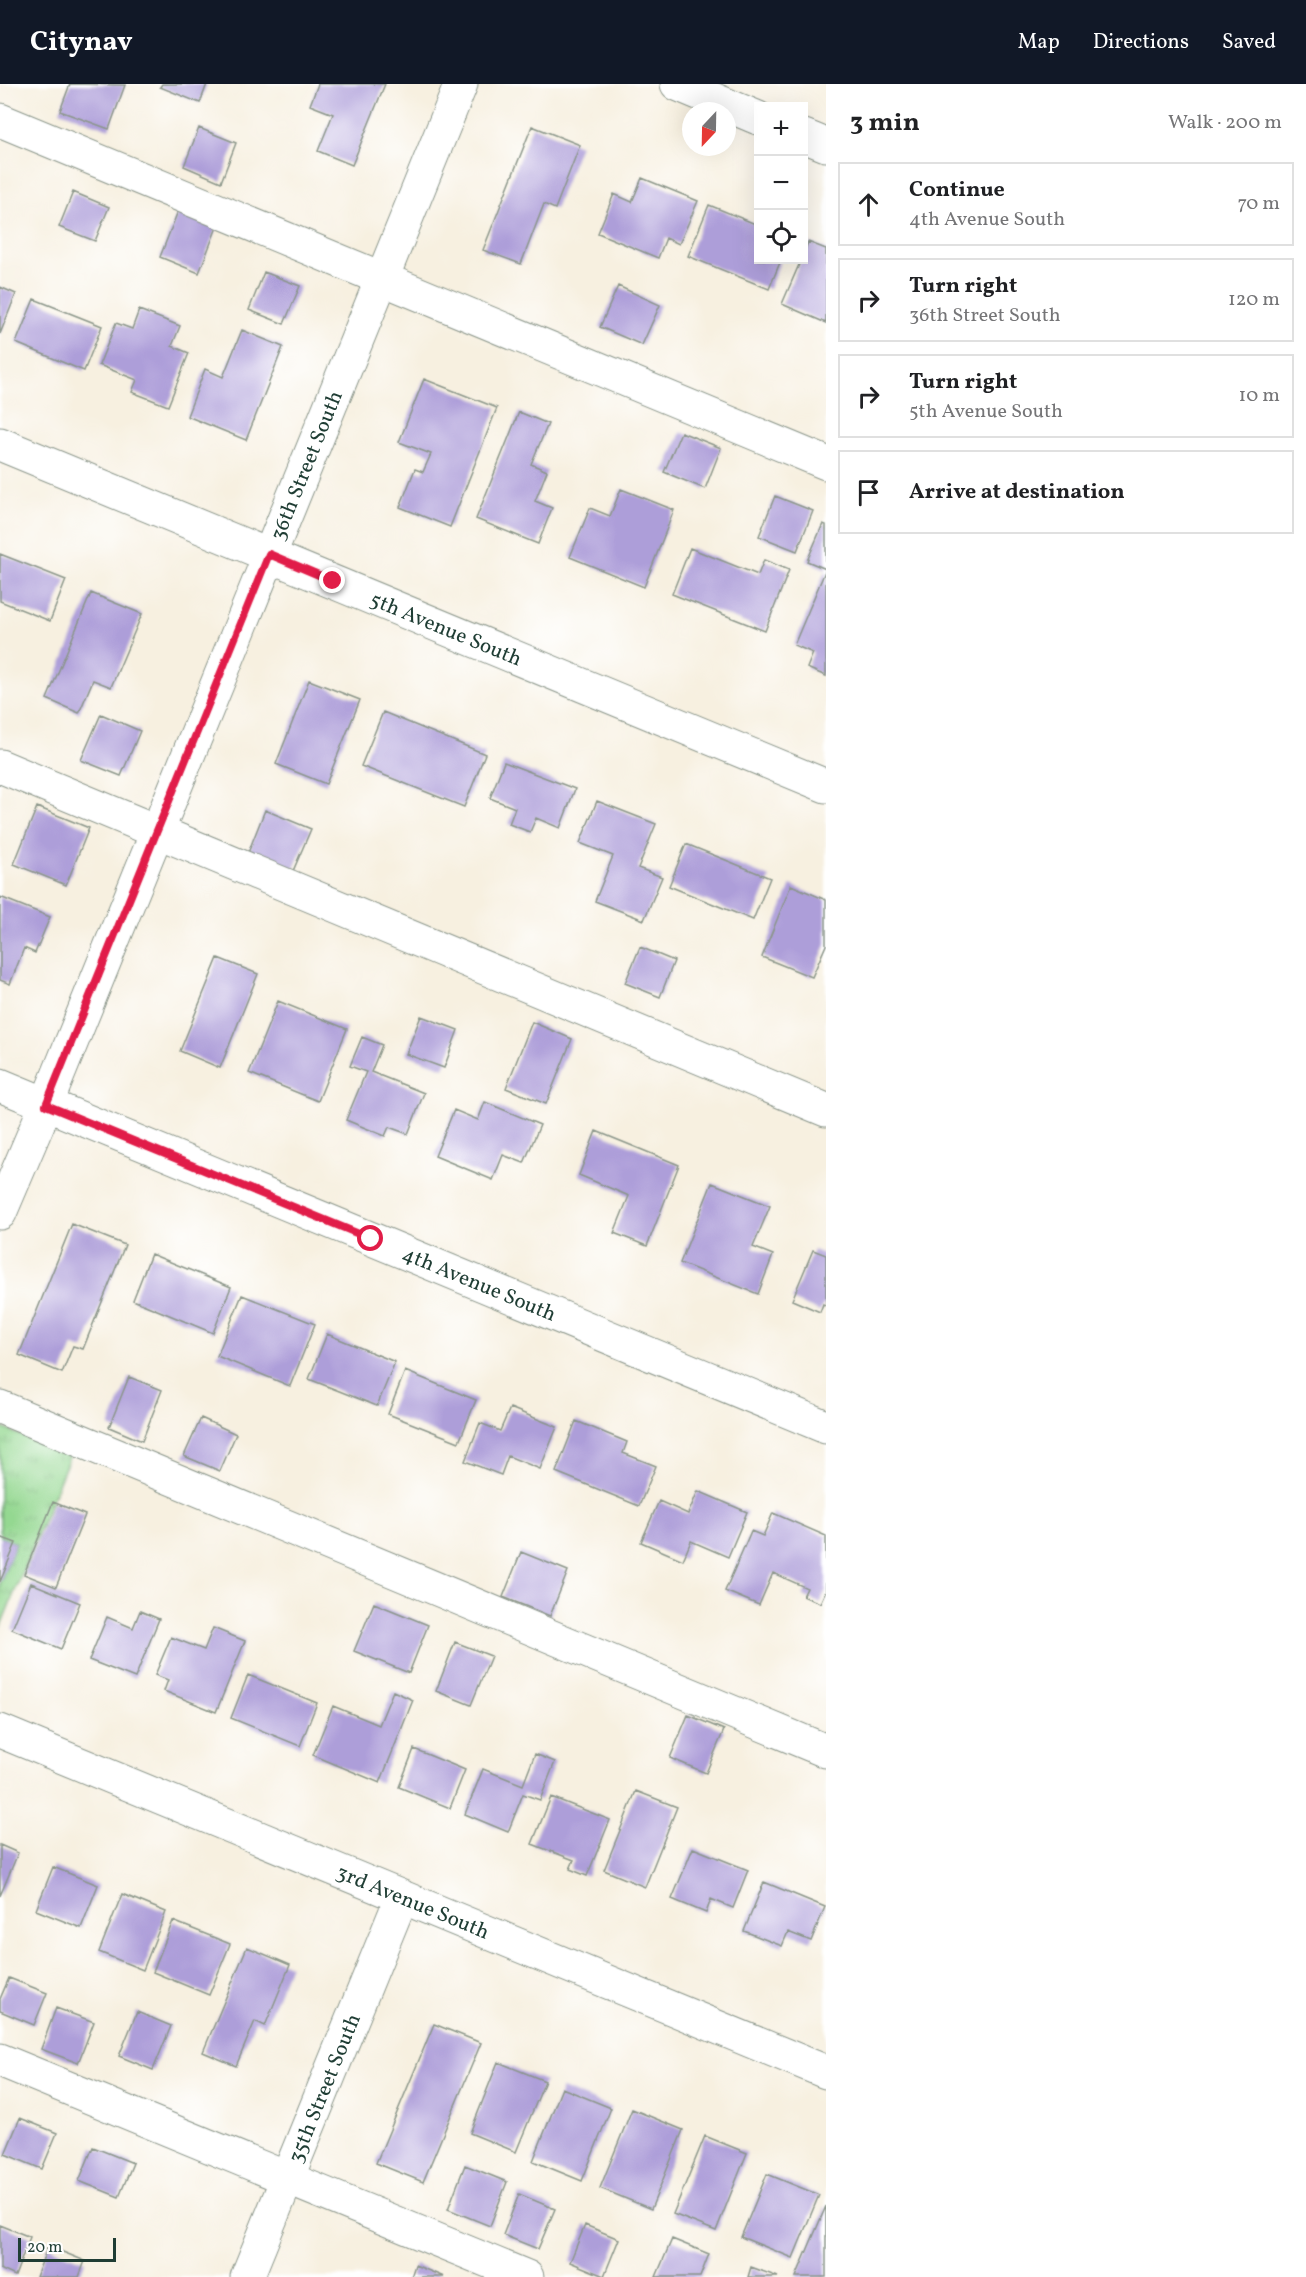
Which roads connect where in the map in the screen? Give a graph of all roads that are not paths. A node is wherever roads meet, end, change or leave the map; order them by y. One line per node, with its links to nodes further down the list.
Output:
1 (461, 84): 7 (street, 36th Street South)
2 (677, 84): 3 (street)
3 (754, 116)
4 (0, 120): 7 (street)
5 (808, 138): 6 (street)
6 (826, 145)
7 (382, 278): 9 (street); 10 (street, 36th Street South)
8 (0, 444): 10 (street, 5th Avenue South)
9 (826, 463)
10 (269, 554): 12 (street, 5th Avenue South); 13 (street, 36th Street South)
11 (0, 766): 13 (street)
12 (826, 786)
13 (157, 831): 15 (street, 36th Street South); 16 (street)
14 (0, 1085): 15 (street, 4th Avenue South)
15 (46, 1105): 17 (street, 36th Street South); 19 (street, 4th Avenue South)
16 (826, 1110)
17 (0, 1212)
18 (0, 1407): 21 (street)
19 (826, 1427)
20 (0, 1731): 22 (street, 3rd Avenue South)
21 (826, 1751)
22 (401, 1899): 24 (street, 3rd Avenue South); 25 (street, 35th Street South)
23 (0, 2060): 25 (street)
24 (826, 2072)
25 (287, 2178): 26 (street, 35th Street South); 27 (street)
26 (247, 2277)
27 (527, 2277)

